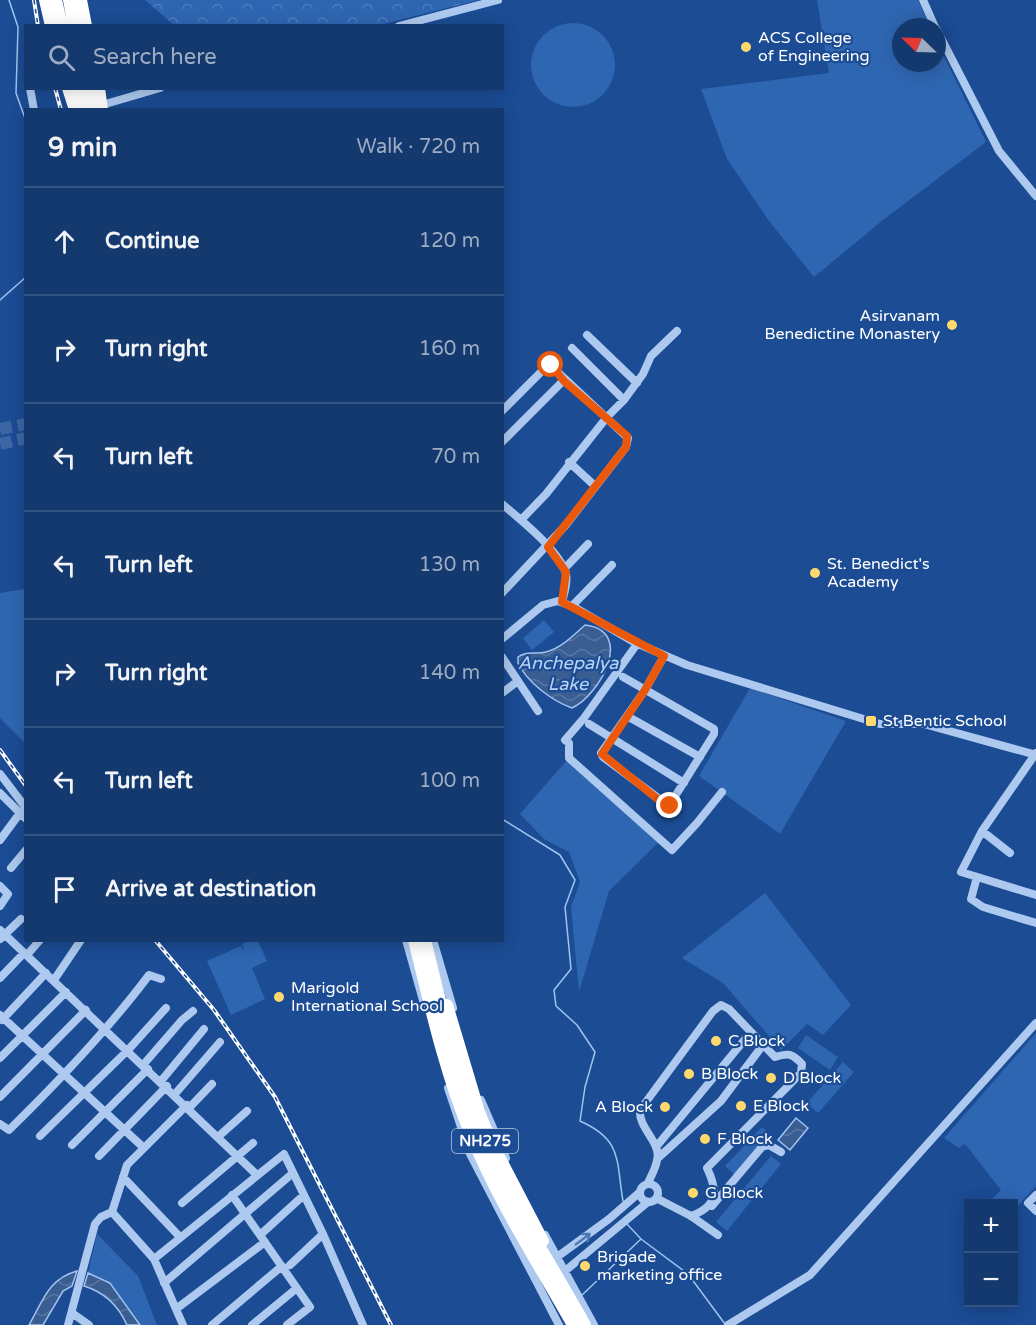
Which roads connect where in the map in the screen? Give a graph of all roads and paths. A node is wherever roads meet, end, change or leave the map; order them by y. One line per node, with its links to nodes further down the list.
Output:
1 (45, 0): 8 (highway)
2 (56, 0): 9 (highway)
3 (69, 0): 10 (highway)
4 (81, 0): 11 (highway)
5 (498, 0): 12 (street)
6 (923, 0): 7 (street)
7 (931, 18)
8 (51, 24)
9 (62, 24)
10 (74, 24)
11 (86, 24)
12 (407, 24)
13 (946, 48): 24 (street)
14 (30, 90): 20 (street)
15 (69, 90): 21 (highway)
16 (79, 90): 22 (highway)
17 (90, 90): 23 (highway)
18 (99, 90): 23 (highway)
19 (154, 90): 23 (street)
20 (34, 108)
21 (74, 108)
22 (83, 108)
23 (101, 108)
24 (1036, 196)
25 (677, 331): 29 (street)
26 (587, 335): 29 (street)
27 (572, 348): 30 (street)
28 (564, 381): 31 (street); 32 (street); 33 (street)
29 (637, 383): 30 (street)
30 (624, 400): 32 (street)
31 (504, 409)
32 (607, 417): 34 (street); 35 (street)
33 (504, 440)
34 (569, 462): 35 (street); 37 (street)
35 (595, 486): 39 (street)
36 (504, 506): 37 (street)
37 (521, 520): 39 (street)
38 (588, 544): 41 (street)
39 (548, 547): 41 (street); 42 (street)
40 (612, 564): 44 (street)
41 (564, 569): 43 (street)
42 (504, 591)
43 (562, 602): 44 (street); 45 (street)
44 (572, 606): 46 (street)
45 (504, 637)
46 (637, 644): 47 (street); 61 (street)
47 (664, 656): 51 (street); 57 (street)
48 (504, 660): 50 (street)
49 (623, 677): 51 (street)
50 (518, 681): 52 (street); 53 (street)
51 (645, 690): 54 (street); 58 (street)
52 (504, 692)
53 (538, 711)
54 (627, 716): 56 (street); 58 (street)
55 (590, 724): 56 (street)
56 (611, 740): 60 (street); 60 (street)
57 (1036, 754): 64 (street)
58 (700, 757): 60 (street)
59 (0, 774): 63 (street)
60 (684, 783)
61 (722, 792)
62 (1, 795): 63 (street)
63 (24, 814): 65 (street)
64 (982, 831): 67 (street); 69 (street)
65 (0, 840)
66 (24, 852): 68 (street)
67 (1010, 853)
68 (11, 867)
69 (977, 877): 71 (street); 74 (street)
70 (0, 886): 72 (street)
71 (1036, 895)
72 (0, 906)
73 (21, 919): 75 (street)
74 (1036, 923)
75 (2, 934): 84 (street)
76 (38, 942): 84 (street)
77 (80, 942): 87 (street)
78 (411, 942): 119 (highway, NH275)
79 (411, 942): 146 (street, NH275)
80 (411, 942): 169 (highway, NH275, bridge)
81 (429, 942): 170 (highway, NH275, bridge)
82 (430, 942): 116 (highway, NH275)
83 (430, 942): 152 (street, NH275)
84 (26, 954): 85 (street); 86 (street)
85 (46, 973): 87 (street); 93 (street)
86 (0, 978)
87 (54, 980): 89 (street)
88 (160, 980): 95 (street)
89 (66, 992): 91 (street); 98 (street)
90 (166, 1008): 101 (street)
91 (86, 1010): 95 (street); 102 (street)
92 (193, 1011): 104 (street)
93 (1, 1018): 98 (street)
94 (1036, 1023): 172 (street)
95 (106, 1029): 101 (street); 105 (street)
96 (204, 1029): 106 (street)
97 (751, 1032): 100 (street); 114 (street); 125 (street)
98 (22, 1035): 102 (street); 103 (street)
99 (220, 1042): 109 (street)
100 (763, 1045): 117 (street); 142 (street)
101 (128, 1050): 104 (street); 108 (street)
102 (43, 1054): 105 (street); 110 (street)
103 (0, 1058)
104 (146, 1067): 106 (street); 113 (street)
105 (64, 1074): 108 (street); 115 (street)
106 (164, 1084): 109 (street); 118 (street)
107 (212, 1084): 111 (street)
108 (85, 1093): 113 (street); 120 (street)
109 (175, 1094): 111 (street)
110 (0, 1097)
111 (188, 1107): 121 (street); 124 (street)
112 (247, 1111): 121 (street)
113 (106, 1112): 118 (street); 123 (street)
114 (681, 1117): 117 (street); 125 (street)
115 (0, 1124)
116 (484, 1125): 119 (highway); 171 (highway, NH275)
117 (693, 1126): 129 (street)
118 (125, 1130): 124 (street); 127 (street)
119 (465, 1132): 146 (highway, NH275)
120 (40, 1136)
121 (219, 1136): 128 (street)
122 (252, 1143): 128 (street)
123 (72, 1145)
124 (144, 1148): 132 (street)
125 (656, 1148): 129 (street)
126 (781, 1152): 142 (street)
127 (99, 1156)
128 (239, 1156): 131 (street); 139 (street)
129 (658, 1158): 133 (street)
130 (293, 1173): 131 (street); 136 (street); 143 (street)
131 (257, 1175): 135 (street)
132 (123, 1177): 141 (street); 150 (street)
133 (648, 1184): 134 (street); 138 (street)
134 (640, 1192): 138 (street); 145 (street)
135 (232, 1195): 143 (street); 150 (street)
136 (304, 1195): 148 (street); 151 (street)
137 (1036, 1195): 140 (street)
138 (652, 1200): 144 (street); 147 (street)
139 (182, 1203)
140 (1036, 1211)
141 (112, 1212): 153 (street); 159 (street)
142 (702, 1212): 144 (street)
143 (246, 1215): 151 (street); 156 (street)
144 (691, 1216): 149 (street)
145 (606, 1221): 147 (street); 152 (street, one-way to 145)
146 (509, 1227): 167 (street, NH275); 168 (highway, NH275)
147 (614, 1231): 155 (street)
148 (323, 1234): 154 (street); 166 (street)
149 (718, 1235)
150 (180, 1237): 153 (street)
151 (263, 1239): 154 (street); 158 (street)
152 (557, 1257): 155 (street, NH275)
153 (154, 1259): 156 (street)
154 (286, 1265): 157 (street); 163 (street)
155 (565, 1271): 171 (street, NH275)
156 (164, 1282): 158 (street)
157 (297, 1288): 164 (street); 165 (street)
158 (176, 1309): 162 (street)
159 (72, 1313): 160 (street); 161 (street)
160 (68, 1325)
161 (89, 1325)
162 (183, 1325)
163 (212, 1325)
164 (252, 1325)
165 (287, 1325)
166 (363, 1325)
167 (559, 1325)
168 (566, 1325)
169 (573, 1325)
170 (585, 1325)
171 (592, 1325)
172 (728, 1325)

